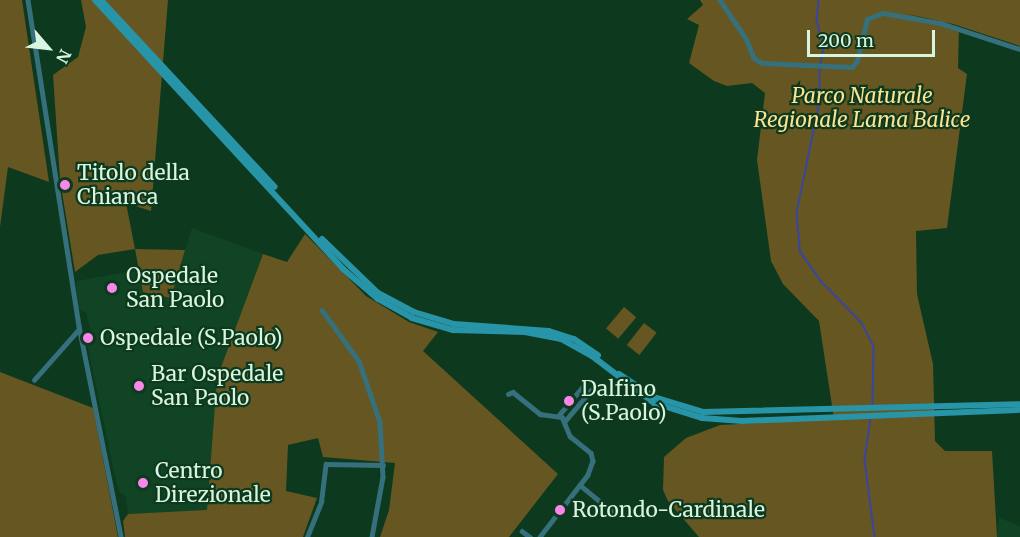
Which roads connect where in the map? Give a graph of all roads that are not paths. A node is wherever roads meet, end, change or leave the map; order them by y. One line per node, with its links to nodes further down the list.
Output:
1 (28, 0): 7 (street)
2 (95, 0): 16 (main road)
3 (101, 0): 16 (main road)
4 (720, 0): 5 (street)
5 (1020, 49)
6 (322, 310): 18 (street)
7 (79, 329): 8 (street); 22 (street)
8 (34, 381)
9 (583, 386): 15 (street)
10 (591, 390): 17 (street)
11 (508, 394): 15 (street)
12 (1020, 404): 14 (main road)
13 (1020, 410): 14 (main road)
14 (924, 411): 16 (main road)
15 (559, 415): 17 (street)
16 (826, 415)
17 (565, 421): 19 (street)
18 (383, 465): 23 (street); 24 (street)
19 (580, 485): 20 (street); 26 (street)
20 (614, 513)
21 (522, 531): 25 (street)
22 (121, 537)
23 (307, 537)
24 (372, 537)
25 (530, 537)
26 (540, 537)

